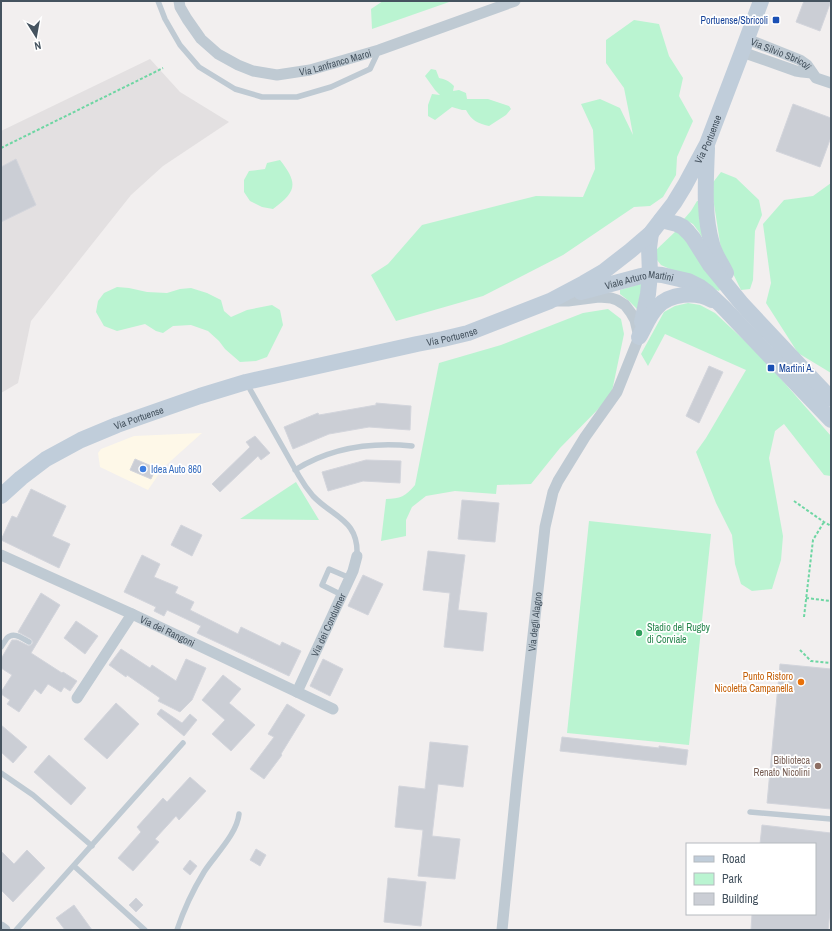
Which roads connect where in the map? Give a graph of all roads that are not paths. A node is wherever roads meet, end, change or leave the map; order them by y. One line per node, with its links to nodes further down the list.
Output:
1 (158, 1): 6 (lane)
2 (179, 1): 6 (street, Via Lanfranco Maroi)
3 (514, 1): 6 (street, Via Lanfranco Maroi)
4 (758, 3): 5 (street, Via Portuense)
5 (744, 46): 7 (street, Via Silvio Sbricoli); 8 (street, Via Portuense)
6 (379, 50)
7 (831, 83)
8 (707, 144): 9 (street, Via Portuense); 13 (street)
9 (661, 220): 10 (street, Via Portuense); 13 (street)
10 (650, 233): 11 (street, Via degli Alagno); 12 (street, Via Portuense)
11 (650, 274): 12 (street, Viale Arturo Martini); 14 (street, Viale Arturo Martini); 15 (street, Via degli Alagno)
12 (550, 301): 15 (street); 16 (street, Via Portuense)
13 (742, 304): 17 (street)
14 (722, 306): 15 (street, Viale Arturo Martini); 18 (street, Viale Arturo Martini)
15 (639, 337): 44 (street, Via degli Alagno)
16 (246, 382): 20 (lane); 21 (street, Via Portuense)
17 (831, 399)
18 (831, 420)
19 (412, 446): 20 (lane)
20 (295, 470): 23 (lane)
21 (1, 496)
22 (1, 555): 26 (street, Via dei Rangoni)
23 (358, 556): 24 (street, Via dei Condulmer)
24 (350, 578): 25 (street, Via dei Condulmer); 25 (lane)
25 (342, 594): 29 (street, Via dei Condulmer)
26 (132, 614): 29 (street, Via dei Rangoni); 30 (street)
27 (29, 642): 28 (lane)
28 (1, 647)
29 (297, 692): 31 (street, Via dei Rangoni)
30 (76, 698)
31 (333, 709)
32 (183, 743): 37 (lane)
33 (1, 773): 37 (lane)
34 (750, 812): 36 (lane)
35 (239, 814): 43 (lane)
36 (831, 820)
37 (92, 846): 38 (lane)
38 (74, 866): 41 (lane); 42 (lane)
39 (1, 927): 40 (street)
40 (5, 930)
41 (16, 930)
42 (145, 930)
43 (177, 930)
44 (502, 930)

